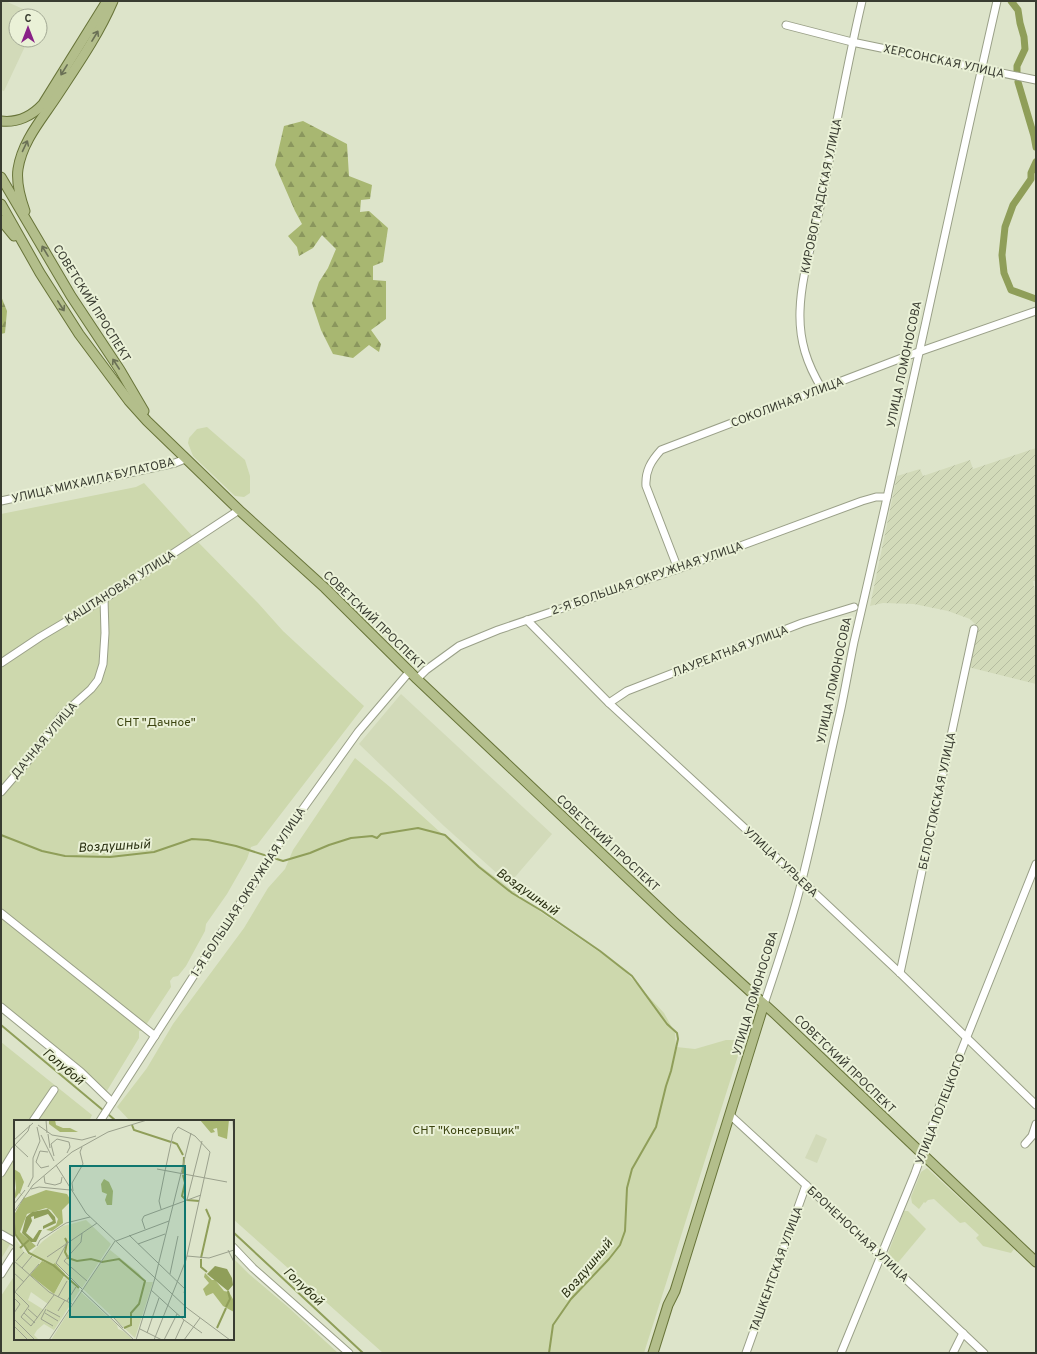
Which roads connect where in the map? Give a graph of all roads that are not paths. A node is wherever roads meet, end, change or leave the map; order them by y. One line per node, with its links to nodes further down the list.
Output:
1 (107, 1): 9 (main road, one-way to 9)
2 (113, 1): 13 (main road, one-way to 2)
3 (862, 1): 6 (street, КИРОВОГРАДСКАЯ УЛИЦА)
4 (997, 1): 7 (street, УЛИЦА ЛОМОНОСОВА)
5 (786, 25): 6 (street, ХЕРСОНСКАЯ УЛИЦА)
6 (852, 42): 7 (street, ХЕРСОНСКАЯ УЛИЦА); 17 (street, КИРОВОГРАДСКАЯ УЛИЦА)
7 (981, 69): 8 (street, ХЕРСОНСКАЯ УЛИЦА); 16 (street, УЛИЦА ЛОМОНОСОВА)
8 (1036, 80)
9 (1, 120)
10 (1, 177): 13 (main road, СОВЕТСКИЙ ПРОСПЕКТ)
11 (1, 204): 14 (main road, СОВЕТСКИЙ ПРОСПЕКТ)
12 (1, 220): 14 (main road)
13 (32, 230): 18 (main road, СОВЕТСКИЙ ПРОСПЕКТ, one-way to 13)
14 (40, 273): 18 (main road, СОВЕТСКИЙ ПРОСПЕКТ, one-way to 18)
15 (1036, 311): 16 (street, СОКОЛИНАЯ УЛИЦА)
16 (920, 353): 17 (street, СОКОЛИНАЯ УЛИЦА); 20 (street, УЛИЦА ЛОМОНОСОВА)
17 (822, 389): 23 (street, СОКОЛИНАЯ УЛИЦА)
18 (166, 439): 19 (main road, СОВЕТСКИЙ ПРОСПЕКТ)
19 (185, 459): 21 (street, УЛИЦА МИХАИЛА БУЛАТОВА); 22 (main road, СОВЕТСКИЙ ПРОСПЕКТ)
20 (887, 497): 23 (street, 2-Я БОЛЬШАЯ ОКРУЖНАЯ УЛИЦА); 34 (street, УЛИЦА ЛОМОНОСОВА)
21 (1, 501)
22 (238, 510): 24 (street, КАШТАНОВАЯ УЛИЦА); 29 (main road, СОВЕТСКИЙ ПРОСПЕКТ)
23 (678, 569): 26 (street, 2-Я БОЛЬШАЯ ОКРУЖНАЯ УЛИЦА)
24 (104, 599): 28 (street, КАШТАНОВАЯ УЛИЦА); 32 (street, ДАЧНАЯ УЛИЦА)
25 (854, 607): 31 (street, ЛАУРЕАТНАЯ УЛИЦА)
26 (527, 620): 30 (street, 2-Я БОЛЬШАЯ ОКРУЖНАЯ УЛИЦА); 31 (street, УЛИЦА ГУРЬЕВА)
27 (974, 628): 36 (street, БЕЛОСТОКСКАЯ УЛИЦА)
28 (1, 663)
29 (410, 671): 30 (main road, СОВЕТСКИЙ ПРОСПЕКТ); 39 (street, 1-Я БОЛЬШАЯ ОКРУЖНАЯ УЛИЦА)
30 (417, 679): 37 (main road, СОВЕТСКИЙ ПРОСПЕКТ)
31 (609, 703): 34 (street, УЛИЦА ГУРЬЕВА)
32 (1, 792)
33 (1036, 864): 40 (street, УЛИЦА ПОЛЕЦКОГО)
34 (802, 881): 36 (street, УЛИЦА ГУРЬЕВА); 37 (street, УЛИЦА ЛОМОНОСОВА)
35 (1, 913): 39 (street)
36 (900, 973): 40 (street, УЛИЦА ГУРЬЕВА)
37 (764, 1004): 44 (main road, УЛИЦА ЛОМОНОСОВА); 50 (main road, СОВЕТСКИЙ ПРОСПЕКТ)
38 (1, 1007): 42 (street)
39 (155, 1036): 42 (street, 1-Я БОЛЬШАЯ ОКРУЖНАЯ УЛИЦА)
40 (967, 1038): 43 (street, УЛИЦА ГУРЬЕВА); 50 (street, УЛИЦА ПОЛЕЦКОГО)
41 (54, 1090): 45 (street)
42 (110, 1105): 46 (street, 1-Я БОЛЬШАЯ ОКРУЖНАЯ УЛИЦА)
43 (1036, 1105)
44 (730, 1116): 52 (street, БРОНЕНОСНАЯ УЛИЦА); 62 (main road, УЛИЦА ЛОМОНОСОВА)
45 (34, 1120)
46 (102, 1120)
47 (1036, 1124): 48 (street)
48 (1025, 1144)
49 (14, 1152): 51 (street)
50 (922, 1154): 57 (street, УЛИЦА ПОЛЕЦКОГО); 58 (main road, СОВЕТСКИЙ ПРОСПЕКТ)
51 (1, 1173)
52 (806, 1184): 57 (street, БРОНЕНОСНАЯ УЛИЦА); 63 (street, ТАШКЕНТСКАЯ УЛИЦА)
53 (1, 1234): 54 (street)
54 (14, 1241)
55 (234, 1248): 61 (street)
56 (14, 1254): 59 (street)
57 (880, 1255): 60 (street, БРОНЕНОСНАЯ УЛИЦА); 64 (street, УЛИЦА ПОЛЕЦКОГО)
58 (1036, 1262)
59 (1, 1274)
60 (963, 1333): 65 (street); 66 (street, БРОНЕНОСНАЯ УЛИЦА)
61 (349, 1353)
62 (653, 1353)
63 (746, 1353)
64 (841, 1353)
65 (953, 1353)
66 (984, 1353)

